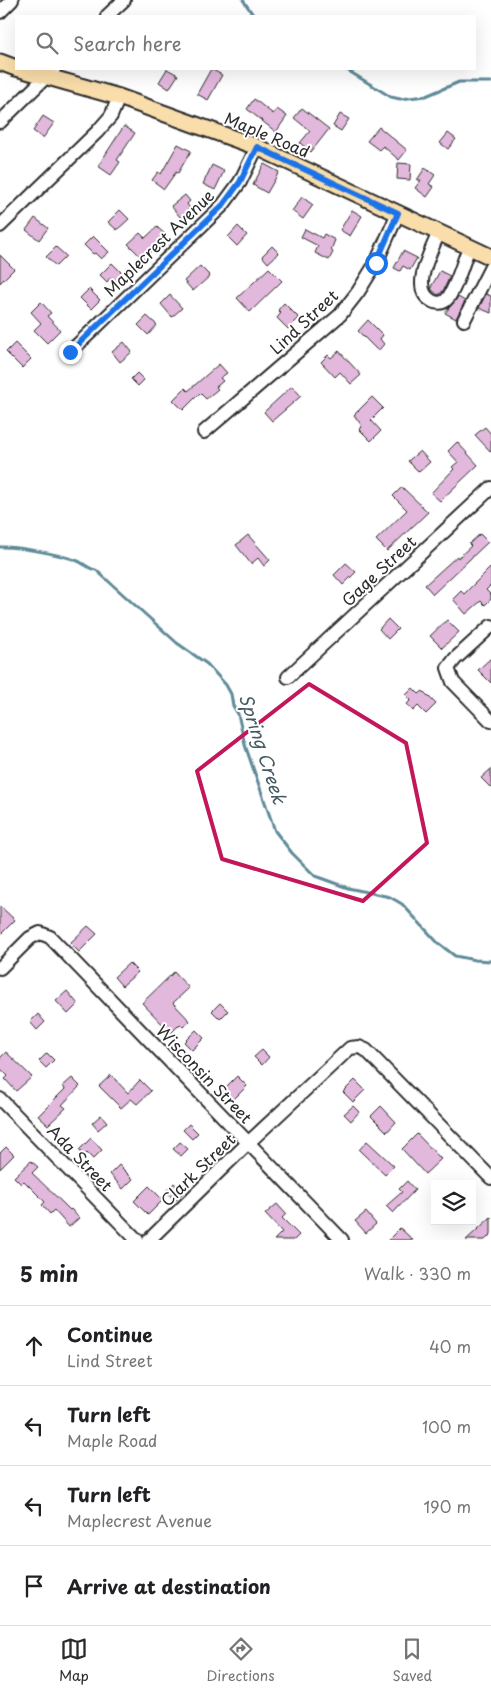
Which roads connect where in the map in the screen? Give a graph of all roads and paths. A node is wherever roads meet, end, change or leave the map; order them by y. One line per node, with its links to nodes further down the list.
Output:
1 (12, 0): 3 (street)
2 (124, 0): 4 (street)
3 (0, 12)
4 (109, 15)
5 (0, 62): 6 (main road)
6 (15, 68)
7 (28, 70): 8 (main road, Maple Road)
8 (50, 73): 9 (main road, Maple Road); 10 (street)
9 (118, 97): 11 (main road, Maple Road); 13 (street)
10 (0, 122)
11 (257, 147): 12 (main road, Maple Road); 19 (street, Maplecrest Avenue)
12 (398, 213): 14 (main road, Maple Road); 20 (street, Lind Street)
13 (0, 226)
14 (439, 232): 15 (main road, Maple Road); 15 (street)
15 (469, 247): 16 (main road, Maple Road)
16 (491, 257)
17 (491, 267): 18 (street)
18 (464, 320)
19 (70, 352)
20 (204, 432)
21 (491, 488): 23 (street, Gage Street)
22 (491, 626): 24 (street)
23 (288, 677)
24 (491, 721)
25 (0, 968): 27 (street, Wisconsin Street)
26 (0, 1099): 29 (street, Ada Street)
27 (248, 1143): 28 (street, Clark Street); 30 (street, Clark Street); 31 (street, Wisconsin Street)
28 (491, 1178)
29 (137, 1240)
30 (149, 1240)
31 (342, 1240)

